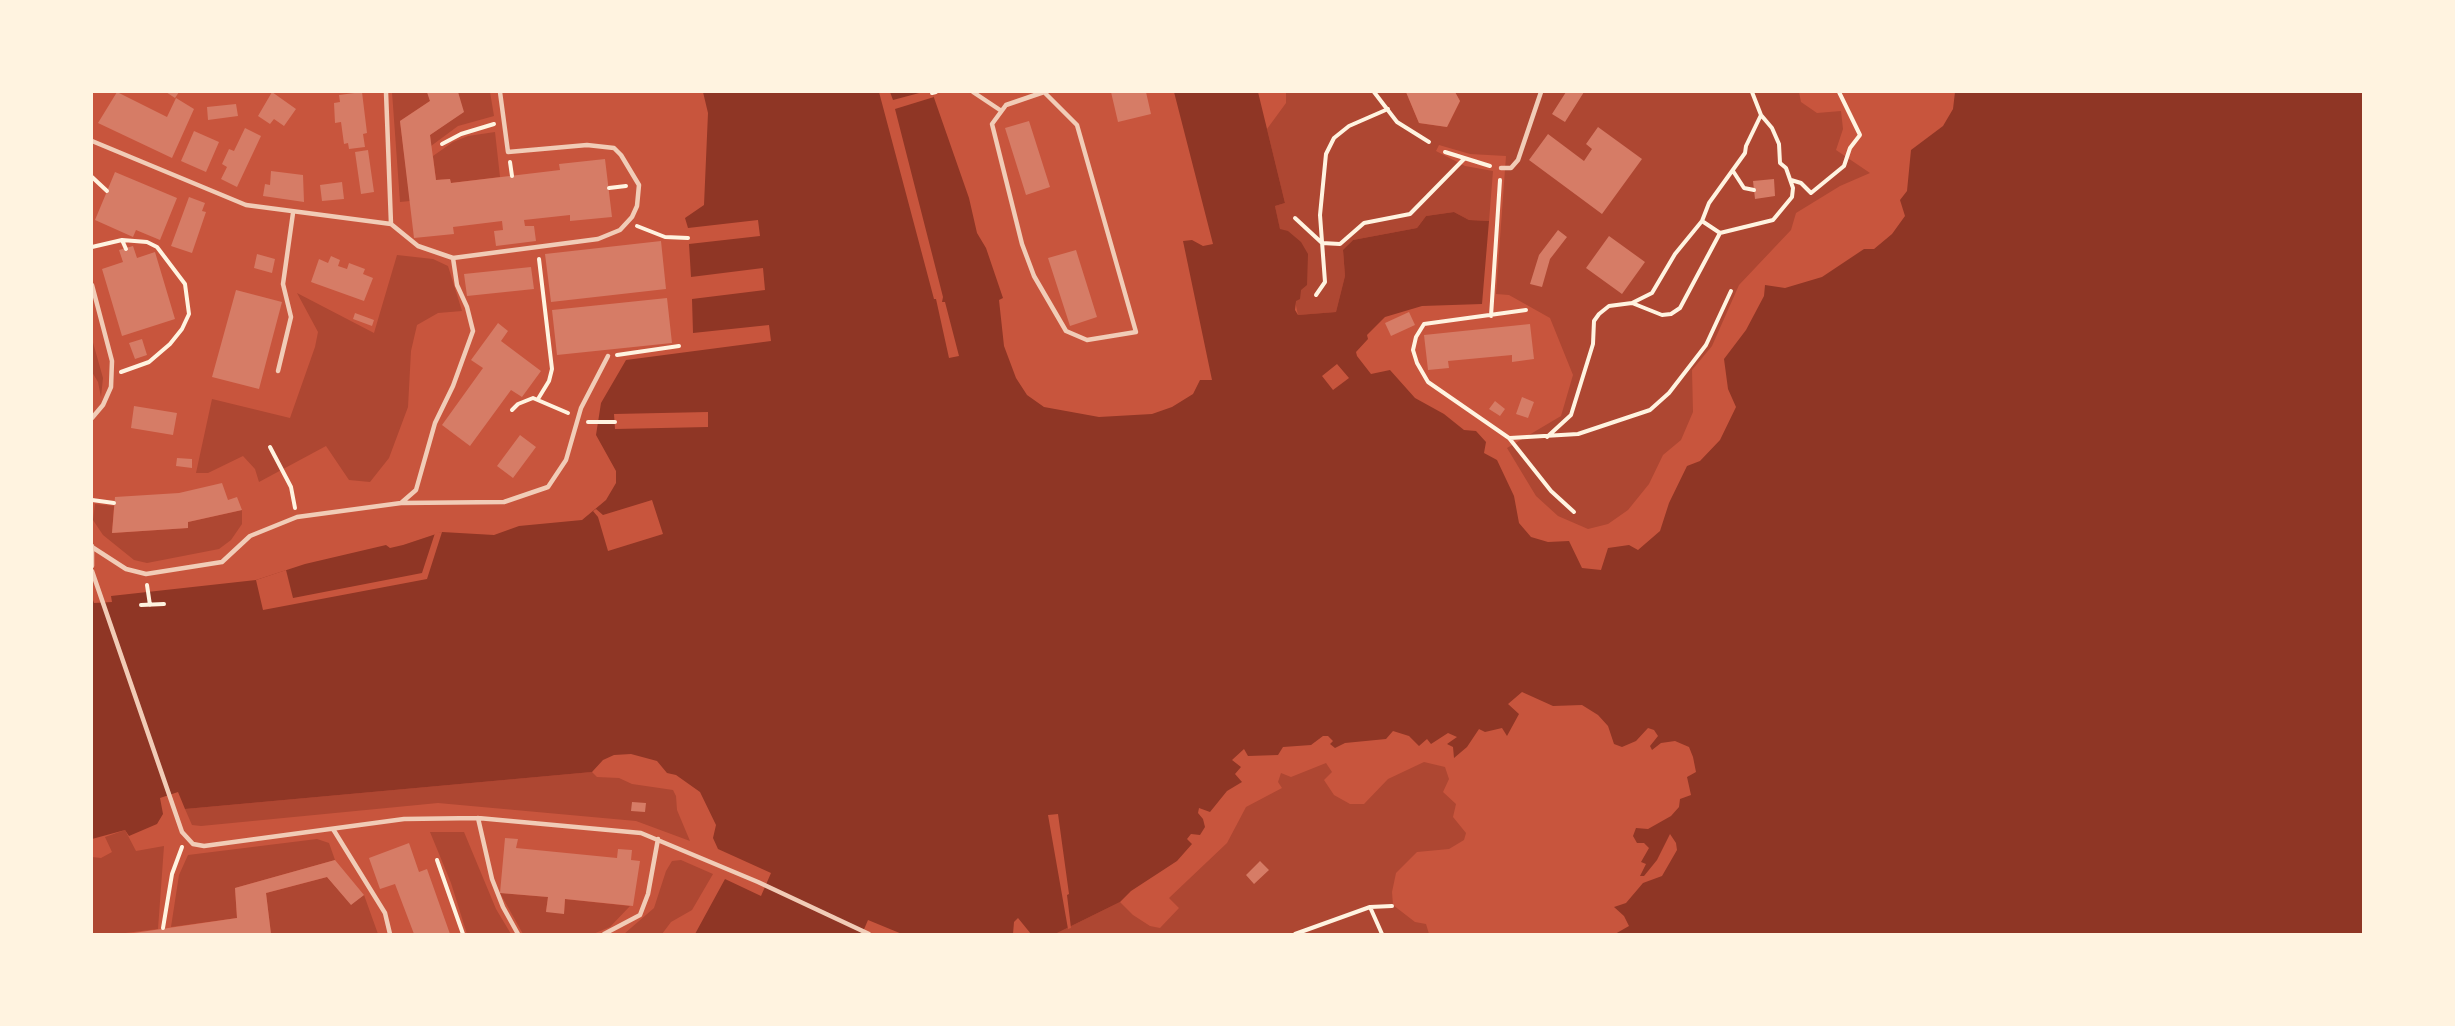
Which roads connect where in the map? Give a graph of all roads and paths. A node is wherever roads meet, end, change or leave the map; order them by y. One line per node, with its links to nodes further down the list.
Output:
1 (386, 92): 30 (lane)
2 (500, 92): 28 (lane)
3 (973, 92): 10 (lane)
4 (1044, 92): 10 (lane); 10 (lane)
5 (1374, 92): 9 (path)
6 (1541, 92): 18 (lane)
7 (1752, 92): 11 (path)
8 (1839, 92): 21 (path)
9 (1388, 109): 14 (path); 34 (path)
10 (1000, 110)
11 (1761, 115): 19 (path); 21 (path)
12 (488, 125): 15 (path)
13 (92, 141): 26 (lane)
14 (1429, 142)
15 (442, 144)
16 (1445, 152): 17 (path)
17 (1464, 159): 18 (path); 34 (path)
18 (1501, 168): 44 (path)
19 (1733, 171): 24 (path); 29 (path)
20 (92, 177): 25 (path)
21 (1791, 180): 31 (path)
22 (620, 187): 23 (path)
23 (609, 188)
24 (1754, 189)
25 (107, 191)
26 (293, 213): 30 (lane); 47 (lane)
27 (1295, 218): 34 (path)
28 (628, 221): 32 (path); 37 (lane)
29 (1701, 221): 31 (path); 42 (path)
30 (391, 224): 37 (lane)
31 (1720, 233): 42 (path)
32 (688, 238)
33 (123, 240): 35 (path); 36 (path); 48 (path)
34 (1322, 243): 41 (path)
35 (92, 247)
36 (126, 249)
37 (453, 258): 60 (lane)
38 (539, 260): 49 (path)
39 (92, 285): 48 (lane)
40 (1731, 291): 55 (path)
41 (1316, 295)
42 (1632, 303): 55 (path)
43 (1526, 310): 44 (path)
44 (1491, 315): 56 (path)
45 (679, 346): 46 (path)
46 (608, 356): 52 (lane)
47 (278, 371)
48 (111, 374): 51 (lane)
49 (538, 399): 50 (path); 52 (path)
50 (512, 410)
51 (92, 418)
52 (578, 419): 60 (lane)
53 (585, 422): 54 (path)
54 (615, 422)
55 (1548, 437): 56 (path)
56 (1509, 438): 61 (path)
57 (270, 447): 62 (path)
58 (92, 500): 59 (path)
59 (114, 503)
60 (401, 503): 62 (lane)
61 (1574, 512)
62 (297, 518): 63 (lane)
63 (92, 547): 64 (lane)
64 (92, 569): 71 (lane)
65 (147, 590): 68 (path)
66 (164, 604): 68 (path)
67 (141, 605): 68 (path)
68 (150, 605)
69 (478, 818): 70 (lane); 72 (lane); 79 (lane)
70 (333, 828): 71 (lane); 77 (lane)
71 (186, 839): 76 (path)
72 (658, 839): 80 (lane); 81 (lane)
73 (437, 860): 78 (path)
74 (1392, 906): 75 (path)
75 (1370, 907): 82 (path); 83 (path)
76 (163, 928)
77 (390, 934)
78 (463, 934)
79 (518, 934)
80 (604, 934)
81 (869, 934)
82 (1295, 934)
83 (1382, 934)

